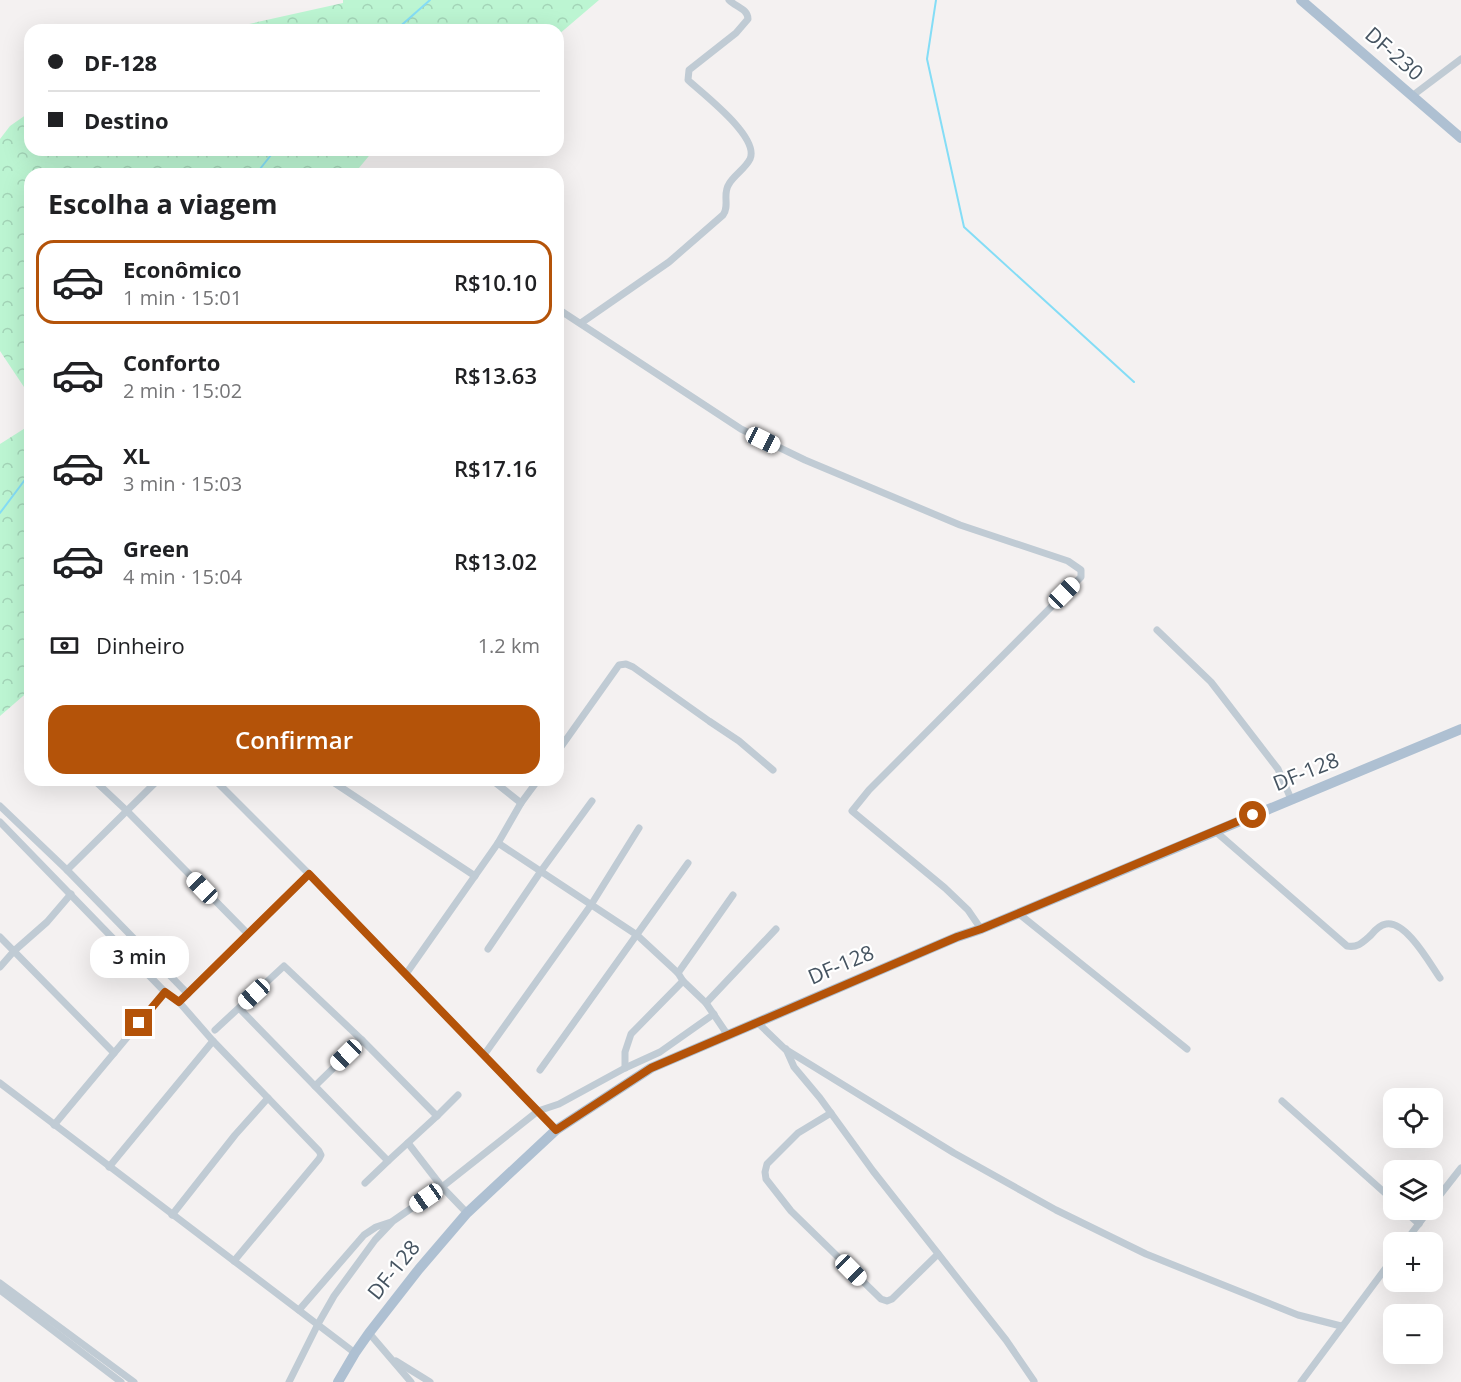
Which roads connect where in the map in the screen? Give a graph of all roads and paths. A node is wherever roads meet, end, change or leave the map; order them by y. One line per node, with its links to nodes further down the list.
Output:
1 (729, 0): 7 (street)
2 (1301, 0): 4 (main road, DF-230 / DF-230)
3 (1461, 59): 4 (street)
4 (1412, 96): 5 (main road, DF-230 / DF-230)
5 (1461, 138)
6 (564, 313): 7 (street)
7 (581, 323): 37 (street)
8 (1156, 630): 18 (street)
9 (1461, 729): 18 (main road, DF-128 / DF-128)
10 (564, 743): 11 (street)
11 (773, 770)
12 (100, 786): 22 (street)
13 (152, 786): 22 (street)
14 (221, 786): 30 (street)
15 (339, 786): 31 (street)
16 (500, 786): 20 (street)
17 (534, 786): 20 (street)
18 (1291, 799): 25 (main road, DF-128 / DF-128)
19 (592, 801): 29 (street)
20 (521, 803): 26 (street)
21 (0, 806): 28 (street)
22 (127, 811): 28 (street); 38 (street)
23 (0, 822): 32 (street)
24 (639, 828): 34 (street)
25 (1215, 831): 35 (main road, DF-128 / DF-128); 46 (street)
26 (498, 843): 29 (street); 31 (street)
27 (687, 863): 39 (street)
28 (67, 870): 49 (street)
29 (541, 871): 34 (street); 41 (street)
30 (309, 874): 38 (street); 45 (street)
31 (475, 876): 45 (street)
32 (71, 894): 42 (street); 48 (street)
33 (733, 895): 44 (street)
34 (591, 905): 39 (street); 62 (street)
35 (1018, 913): 37 (main road, DF-128 / DF-128); 60 (street)
36 (776, 929): 51 (street)
37 (981, 929): 54 (main road, DF-128 / DF-128)
38 (248, 934): 49 (street)
39 (637, 935): 44 (street); 64 (street)
40 (0, 937): 42 (street)
41 (488, 949)
42 (14, 951): 43 (street); 61 (street)
43 (0, 967)
44 (678, 973): 47 (street)
45 (406, 974): 62 (street)
46 (1440, 978)
47 (683, 981): 51 (street); 63 (street)
48 (165, 992): 50 (street); 61 (street)
49 (188, 994): 50 (street)
50 (179, 1002): 58 (street)
51 (706, 1003): 53 (street)
52 (239, 1008): 55 (street); 57 (street); 66 (street)
53 (714, 1014): 56 (street); 63 (street)
54 (758, 1022): 56 (main road, DF-128 / DF-128); 59 (street)
55 (215, 1030)
56 (727, 1034): 74 (main road, DF-128 / DF-128)
57 (362, 1040): 66 (street); 72 (street)
58 (213, 1041): 68 (street); 77 (street)
59 (785, 1049): 71 (street); 97 (street)
60 (1186, 1049)
61 (114, 1053): 73 (street)
62 (484, 1055): 70 (street)
63 (625, 1068): 70 (street)
64 (540, 1070)
65 (0, 1083): 73 (street)
66 (315, 1086): 76 (street)
67 (458, 1095): 72 (street)
68 (268, 1098): 84 (street); 91 (street)
69 (1282, 1101): 81 (street)
70 (538, 1111): 74 (street); 80 (street)
71 (831, 1113): 90 (street); 90 (street)
72 (437, 1116): 75 (street)
73 (54, 1125): 77 (street)
74 (556, 1130): 83 (main road, DF-128 / DF-128)
75 (408, 1143): 76 (street); 80 (street)
76 (388, 1161): 79 (street)
77 (110, 1167): 84 (street)
78 (1461, 1168): 82 (street)
79 (365, 1183)
80 (442, 1186): 83 (street); 87 (street)
81 (1383, 1191)
82 (1443, 1191)
83 (467, 1213): 98 (main road, DF-128 / DF-128)
84 (172, 1215): 91 (street)
85 (1414, 1220): 88 (street)
86 (1422, 1220): 88 (street)
87 (393, 1221): 95 (street); 96 (street)
88 (1419, 1224): 89 (street)
89 (1413, 1232)
90 (938, 1254): 101 (street)
91 (234, 1261): 95 (street)
92 (1383, 1271): 97 (street)
93 (0, 1283): 103 (street)
94 (0, 1290): 102 (street)
95 (299, 1310): 96 (street)
96 (318, 1324): 99 (street); 104 (street)
97 (1341, 1326): 108 (street)
98 (369, 1333): 99 (main road, DF-128 / DF-128); 100 (street)
99 (355, 1353): 105 (main road, DF-128 / DF-128)
100 (390, 1357): 106 (street); 107 (street)
101 (1034, 1381)
102 (122, 1382)
103 (134, 1382)
104 (290, 1382)
105 (338, 1382)
106 (411, 1382)
107 (430, 1382)
108 (1301, 1382)

